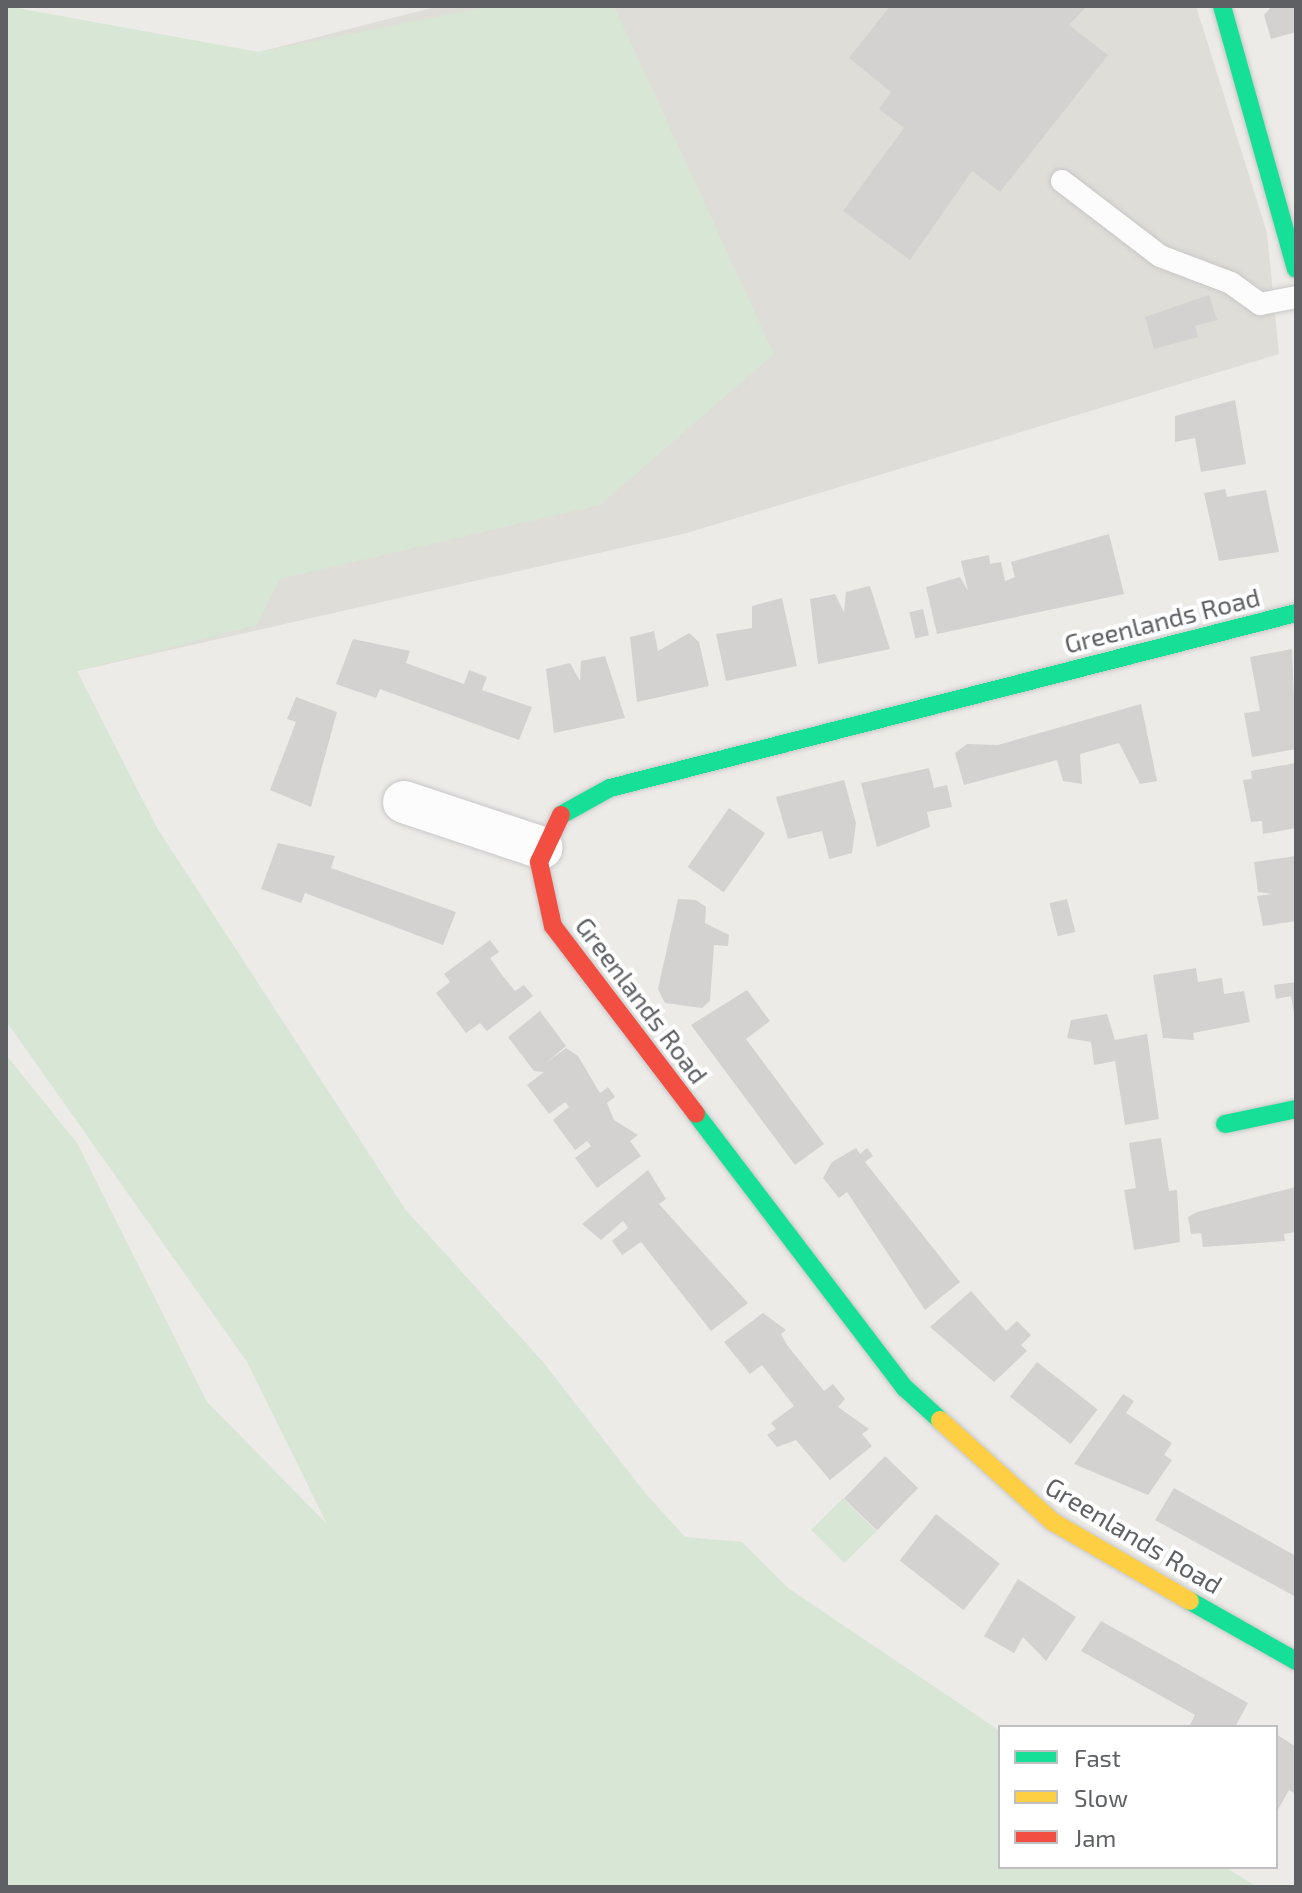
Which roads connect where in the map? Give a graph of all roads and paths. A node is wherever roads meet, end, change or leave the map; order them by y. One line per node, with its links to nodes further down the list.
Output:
1 (1222, 6): 3 (street)
2 (1062, 181): 4 (lane)
3 (1296, 269)
4 (1296, 297)
5 (1296, 613): 7 (street, Greenlands Road)
6 (404, 802): 7 (street)
7 (542, 848): 10 (street, Greenlands Road)
8 (1296, 1109): 9 (street)
9 (1225, 1124)
10 (1296, 1661)

